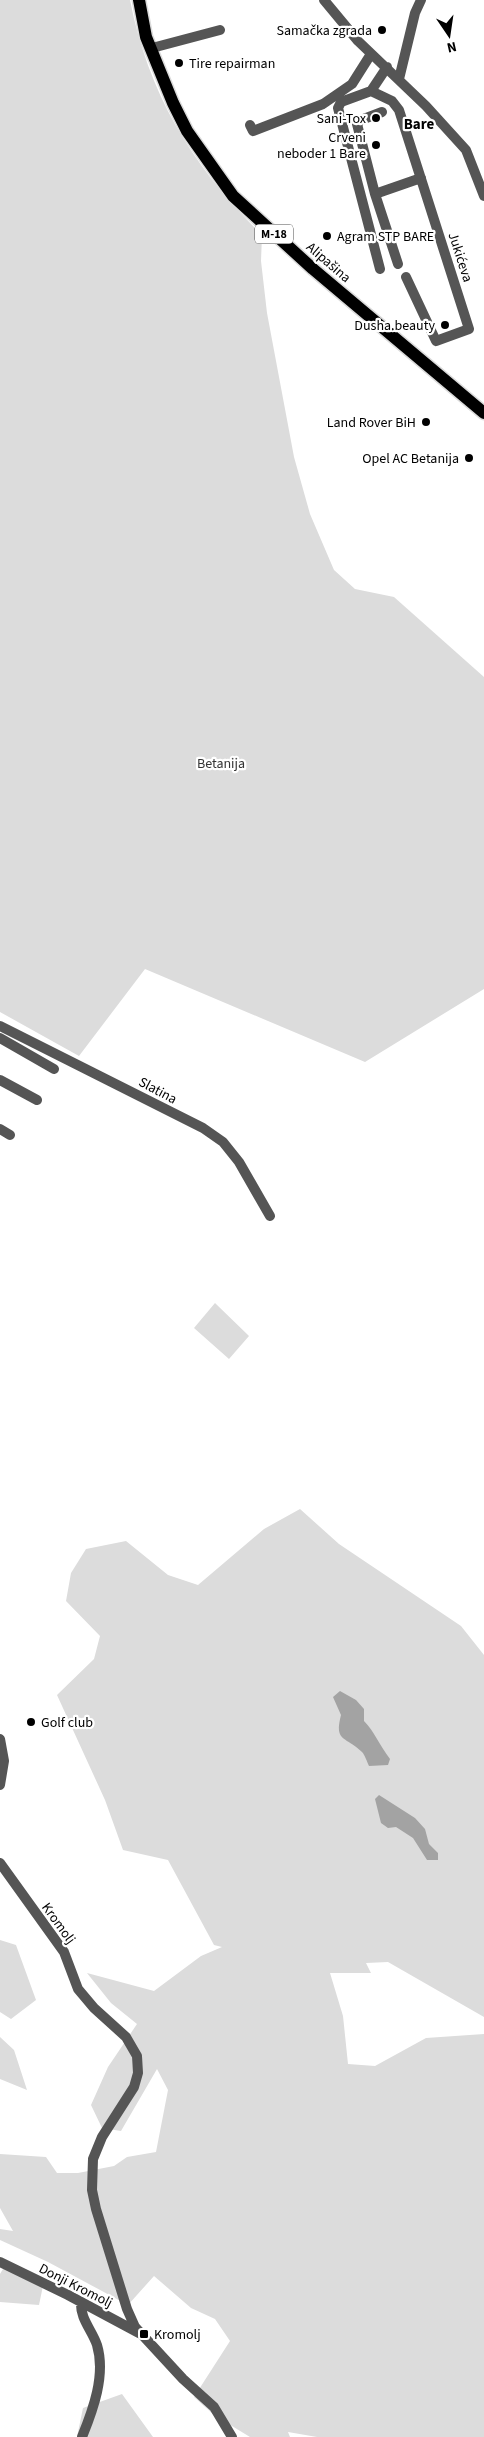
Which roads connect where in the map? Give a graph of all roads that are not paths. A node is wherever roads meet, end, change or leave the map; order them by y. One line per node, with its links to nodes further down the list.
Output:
1 (139, 0): 5 (main road, Alipašina / M-18)
2 (324, 0): 6 (street)
3 (422, 0): 8 (street)
4 (220, 30): 5 (street)
5 (152, 48): 18 (main road, Alipašina / M-18)
6 (371, 54): 7 (street); 11 (street)
7 (387, 67): 8 (street); 9 (street)
8 (399, 79): 14 (street)
9 (371, 91): 12 (street, Jukićeva); 16 (street)
10 (382, 112): 13 (street)
11 (250, 125)
12 (421, 178): 13 (street); 17 (street, Jukićeva)
13 (375, 194): 15 (street)
14 (484, 196)
15 (398, 264)
16 (380, 269)
17 (406, 278)
18 (484, 413)
19 (0, 1026): 26 (street, Slatina)
20 (0, 1038): 21 (street)
21 (54, 1069)
22 (0, 1080): 23 (street)
23 (37, 1100)
24 (0, 1130): 25 (street)
25 (10, 1135)
26 (270, 1216)
27 (0, 1739): 28 (street)
28 (0, 1785)
29 (0, 1863): 32 (street, Kromolj)
30 (0, 2262): 31 (street, Donji Kromolj)
31 (81, 2302): 32 (street, Donji Kromolj); 33 (street)
32 (139, 2334): 34 (street, Kromolj)
33 (82, 2437)
34 (232, 2437)

